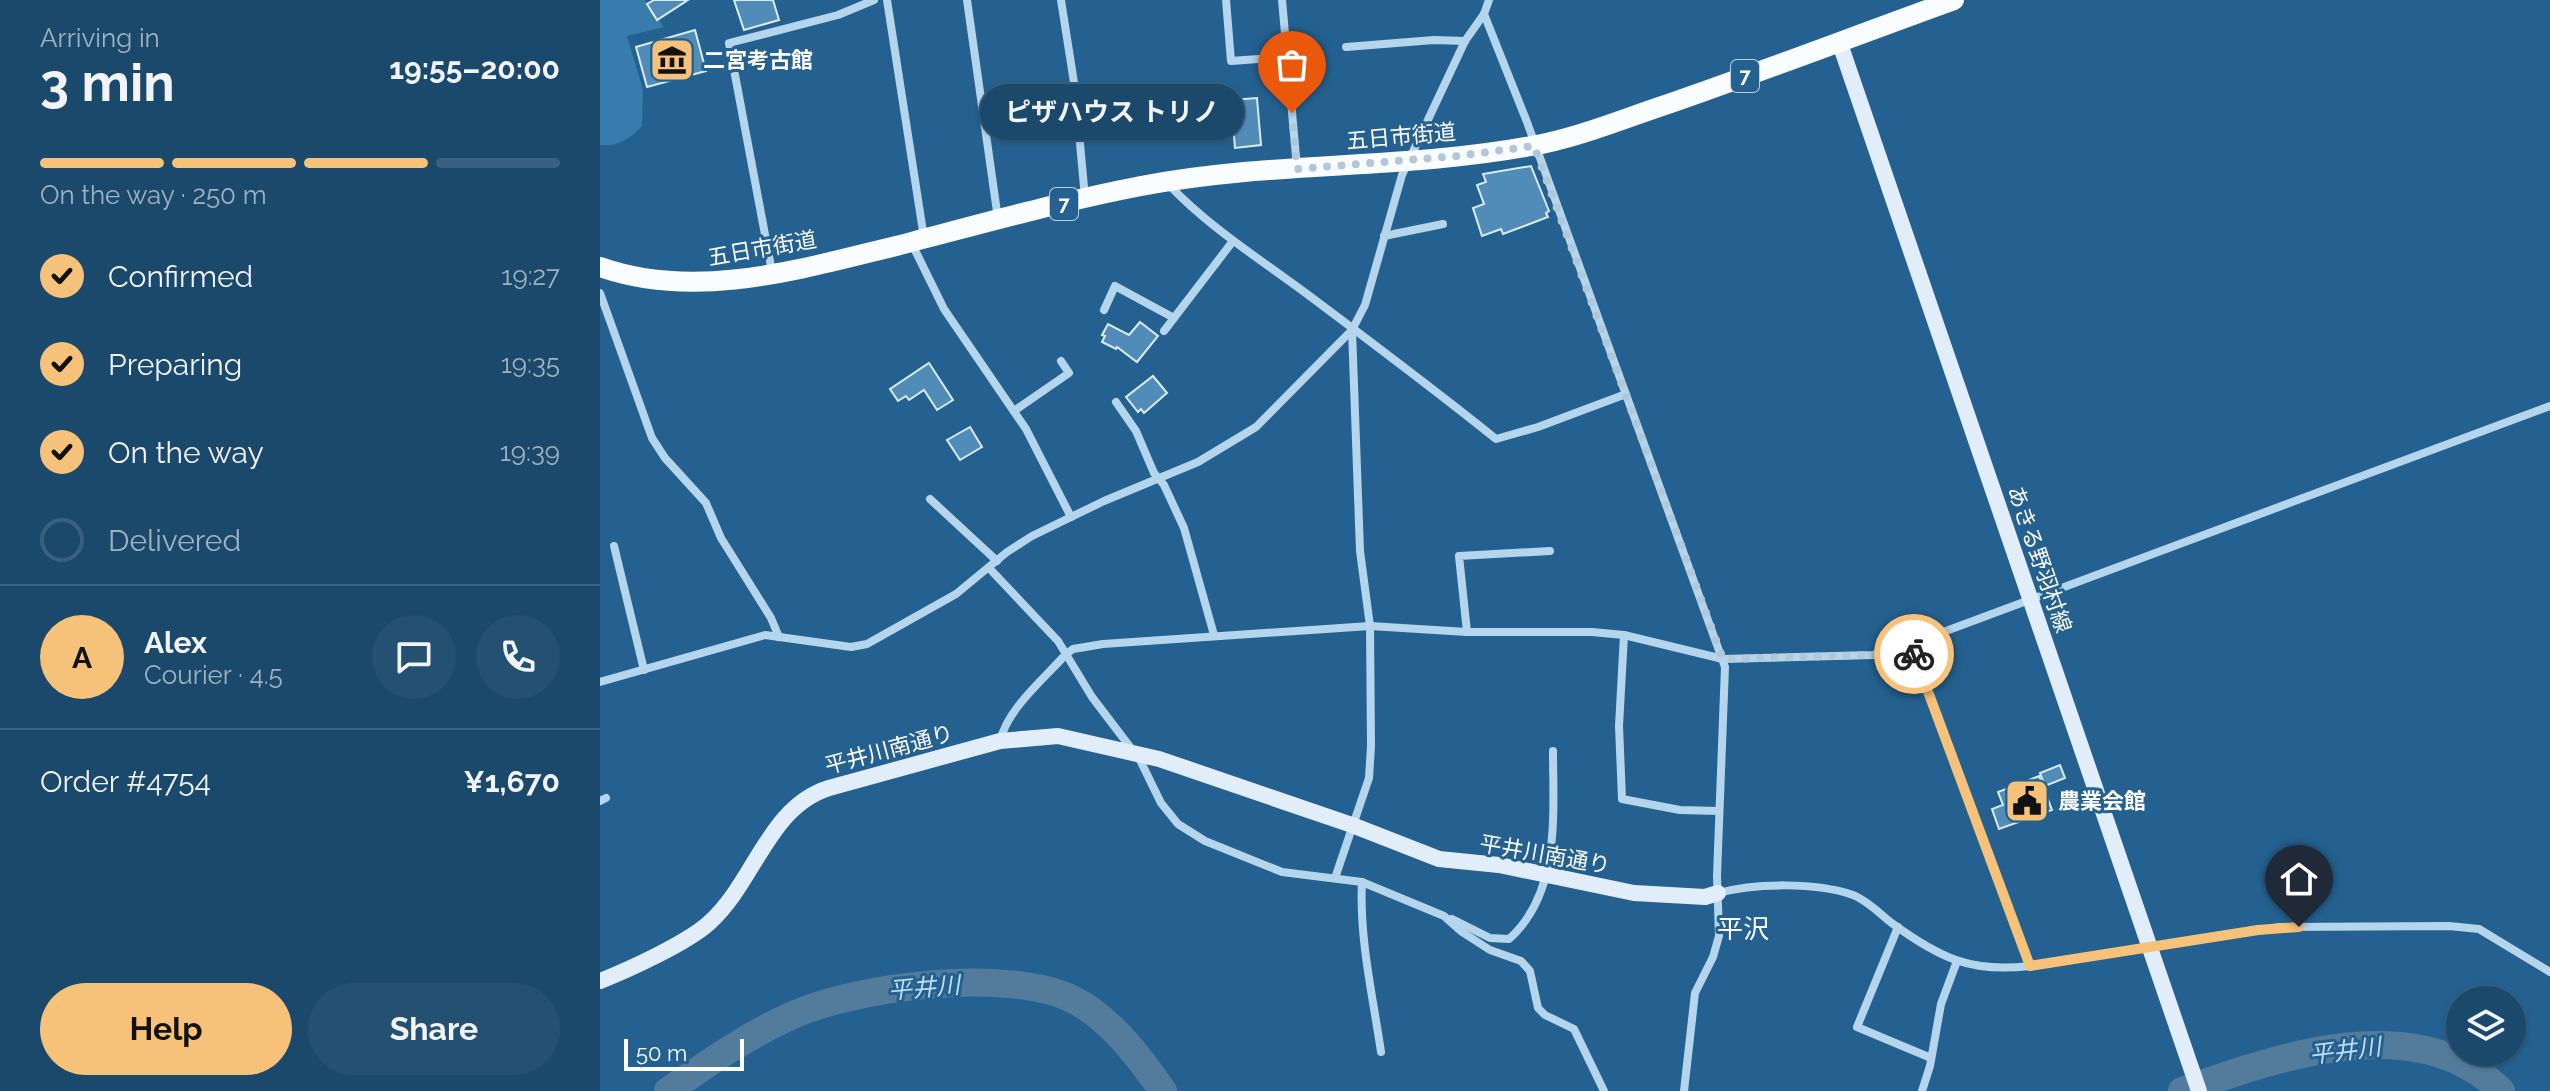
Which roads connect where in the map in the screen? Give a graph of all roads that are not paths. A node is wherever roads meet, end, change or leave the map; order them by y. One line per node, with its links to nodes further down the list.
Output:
1 (874, 0): 25 (street)
2 (887, 0): 22 (street)
3 (967, 0): 19 (street)
4 (1061, 0): 18 (street)
5 (1226, 0): 13 (street)
6 (1282, 0): 13 (street)
7 (1489, 0): 9 (street)
8 (1944, 2): 11 (main road, 五日市街道 / 7)
9 (1484, 14): 10 (street); 14 (street)
10 (1465, 41): 12 (street); 15 (street)
11 (1839, 41): 14 (main road, 五日市街道 / 7); 43 (street, あきる野羽村線)
12 (1346, 47)
13 (1286, 57): 16 (street)
14 (1534, 146): 15 (main road, 五日市街道 / 7); 32 (street)
15 (1410, 160): 16 (main road, 五日市街道 / 7); 21 (street)
16 (1297, 169): 17 (main road, 五日市街道 / 7)
17 (1165, 182): 18 (main road, 五日市街道 / 7); 23 (street)
18 (1085, 199): 19 (main road, 五日市街道 / 7)
19 (998, 219): 22 (main road, 五日市街道 / 7)
20 (1443, 224): 21 (street)
21 (1384, 236): 29 (street)
22 (917, 240): 25 (main road, 五日市街道 / 7); 35 (street)
23 (1233, 241): 28 (street); 29 (street)
24 (600, 267): 25 (main road, 五日市街道 / 7)
25 (772, 273)
26 (600, 293): 48 (street)
27 (1104, 310): 28 (street)
28 (1174, 318): 30 (street)
29 (1352, 330): 32 (street); 36 (street); 44 (street)
30 (1164, 331)
31 (1061, 361): 35 (street)
32 (1626, 394): 51 (street)
33 (1116, 402): 36 (street)
34 (2550, 406): 43 (street)
35 (1014, 411): 38 (street)
36 (1159, 478): 38 (street); 46 (street)
37 (930, 499): 41 (street)
38 (1071, 517): 41 (street)
39 (614, 546): 52 (street)
40 (1550, 551): 45 (street)
41 (997, 561): 42 (street)
42 (989, 568): 48 (street); 50 (street)
43 (2030, 599): 49 (street); 65 (street, あきる野羽村線)
44 (1370, 626): 45 (street); 46 (street); 58 (street)
45 (1467, 632): 47 (street)
46 (1214, 635): 50 (street)
47 (1624, 635): 51 (street); 57 (street)
48 (779, 637): 52 (street)
49 (1911, 644): 51 (street); 67 (street)
50 (1066, 654): 54 (street); 55 (street)
51 (1723, 659): 57 (street)
52 (644, 670): 53 (street)
53 (600, 682)
54 (1000, 741): 55 (street, 平井川南通り); 69 (street, 平井川南通り)
55 (1130, 750): 58 (street, 平井川南通り); 60 (street)
56 (1553, 751): 59 (street)
57 (1719, 811): 62 (street)
58 (1352, 825): 59 (street, 平井川南通り); 60 (street)
59 (1544, 875): 62 (street, 平井川南通り); 63 (street)
60 (1335, 878): 61 (street)
61 (1362, 882): 63 (street); 70 (street)
62 (1718, 893): 64 (street, 平井川南通り); 73 (street)
63 (1444, 916): 72 (street)
64 (1898, 927): 66 (street, 平井川南通り); 71 (street)
65 (2150, 948): 67 (street, 平井川南通り); 68 (street, 平井川南通り); 75 (street, あきる野羽村線)
66 (1957, 961): 67 (street, 平井川南通り); 71 (street)
67 (2030, 966)
68 (2550, 972)
69 (600, 981)
70 (1381, 1052)
71 (1931, 1058): 74 (street)
72 (1604, 1091)
73 (1684, 1091)
74 (1922, 1091)
75 (2199, 1091)

